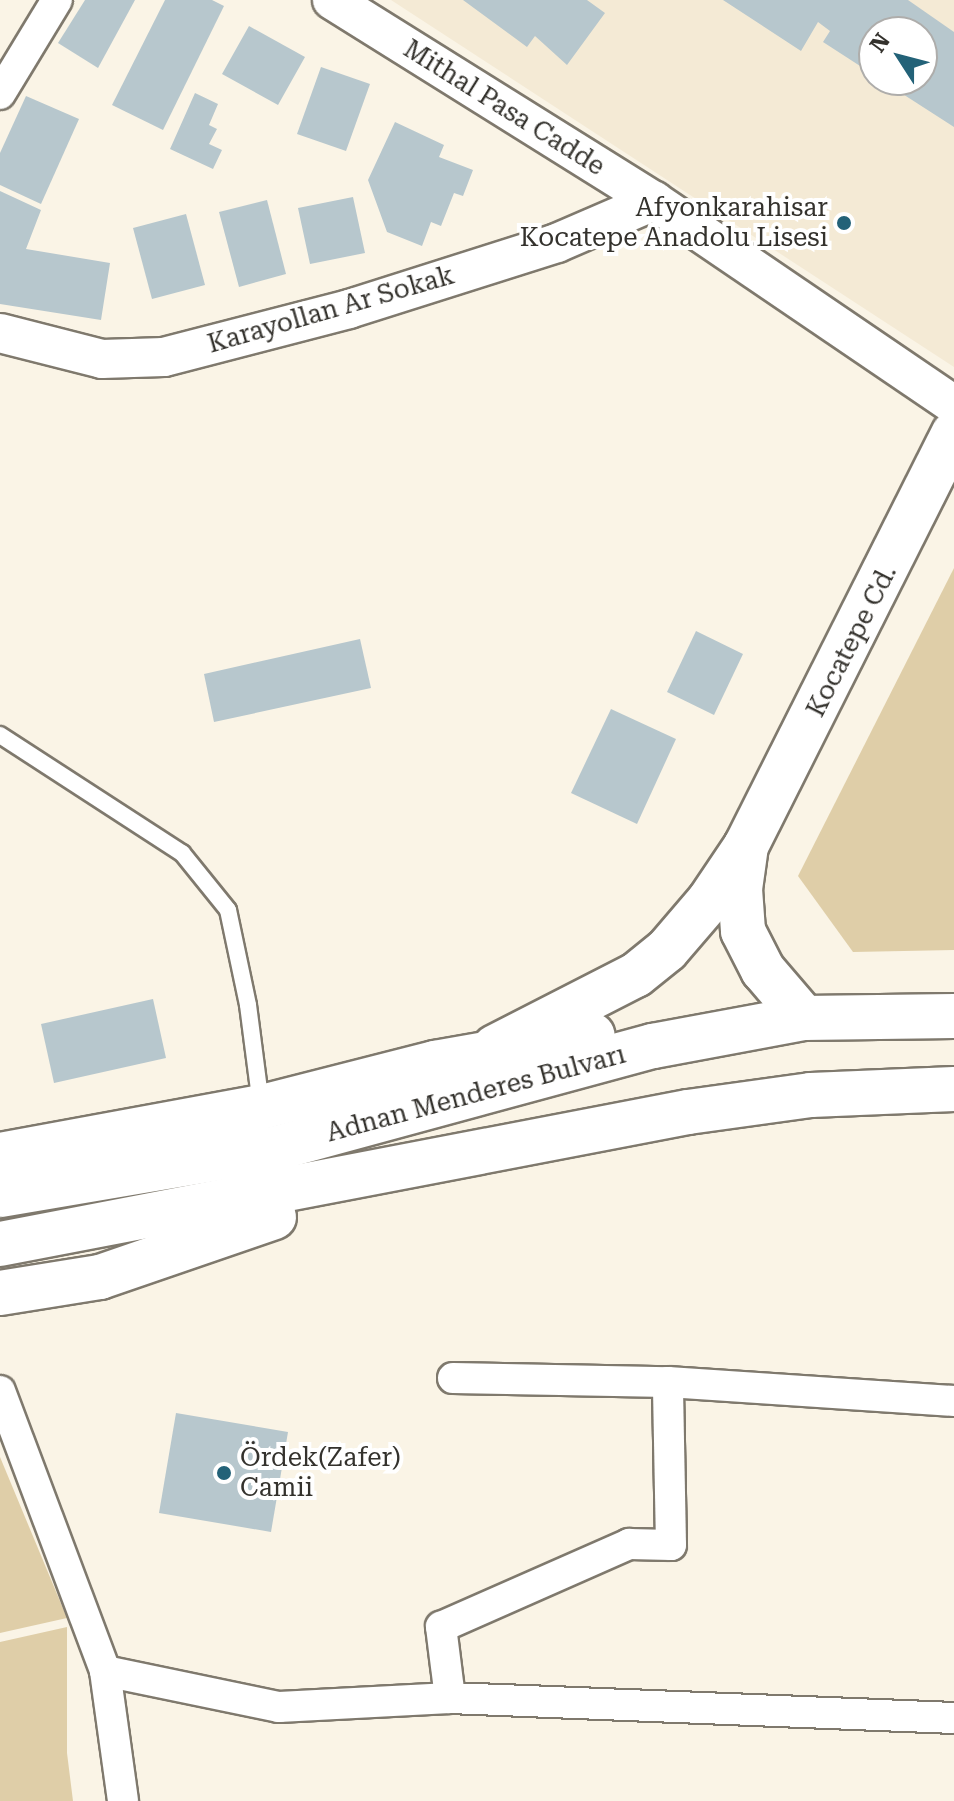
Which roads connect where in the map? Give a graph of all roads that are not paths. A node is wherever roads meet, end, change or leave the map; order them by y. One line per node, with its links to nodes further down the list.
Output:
1 (57, 0): 3 (street)
2 (332, 0): 4 (street, Mithal Pasa Cadde)
3 (0, 94)
4 (654, 201): 5 (street, Karayollan Ar Sokak); 6 (street, Mithal Pasa Cadde)
5 (0, 333)
6 (954, 405)
7 (954, 433): 9 (main road, Kocatepe Cd.)
8 (0, 735): 15 (lane)
9 (746, 846): 11 (main road, Kocatepe Cd.); 13 (main road, Kocatepe Cd.)
10 (954, 1016): 11 (main road, Adnan Menderes Bulvarı)
11 (804, 1018): 12 (main road, Adnan Menderes Bulvarı)
12 (717, 1035): 13 (main road); 18 (main road, Adnan Menderes Bulvarı)
13 (480, 1055): 15 (main road)
14 (954, 1089): 17 (main road, Adnan Menderes Bulvarı)
15 (262, 1107): 16 (main road)
16 (0, 1155)
17 (416, 1168): 19 (main road, Adnan Menderes Bulvarı); 20 (main road)
18 (0, 1195)
19 (0, 1244)
20 (0, 1293)
21 (453, 1378): 22 (street)
22 (668, 1382): 24 (street); 26 (street)
23 (0, 1391): 25 (street)
24 (954, 1401)
25 (105, 1671): 26 (street); 28 (street)
26 (450, 1698): 27 (street)
27 (954, 1718)
28 (123, 1801)

